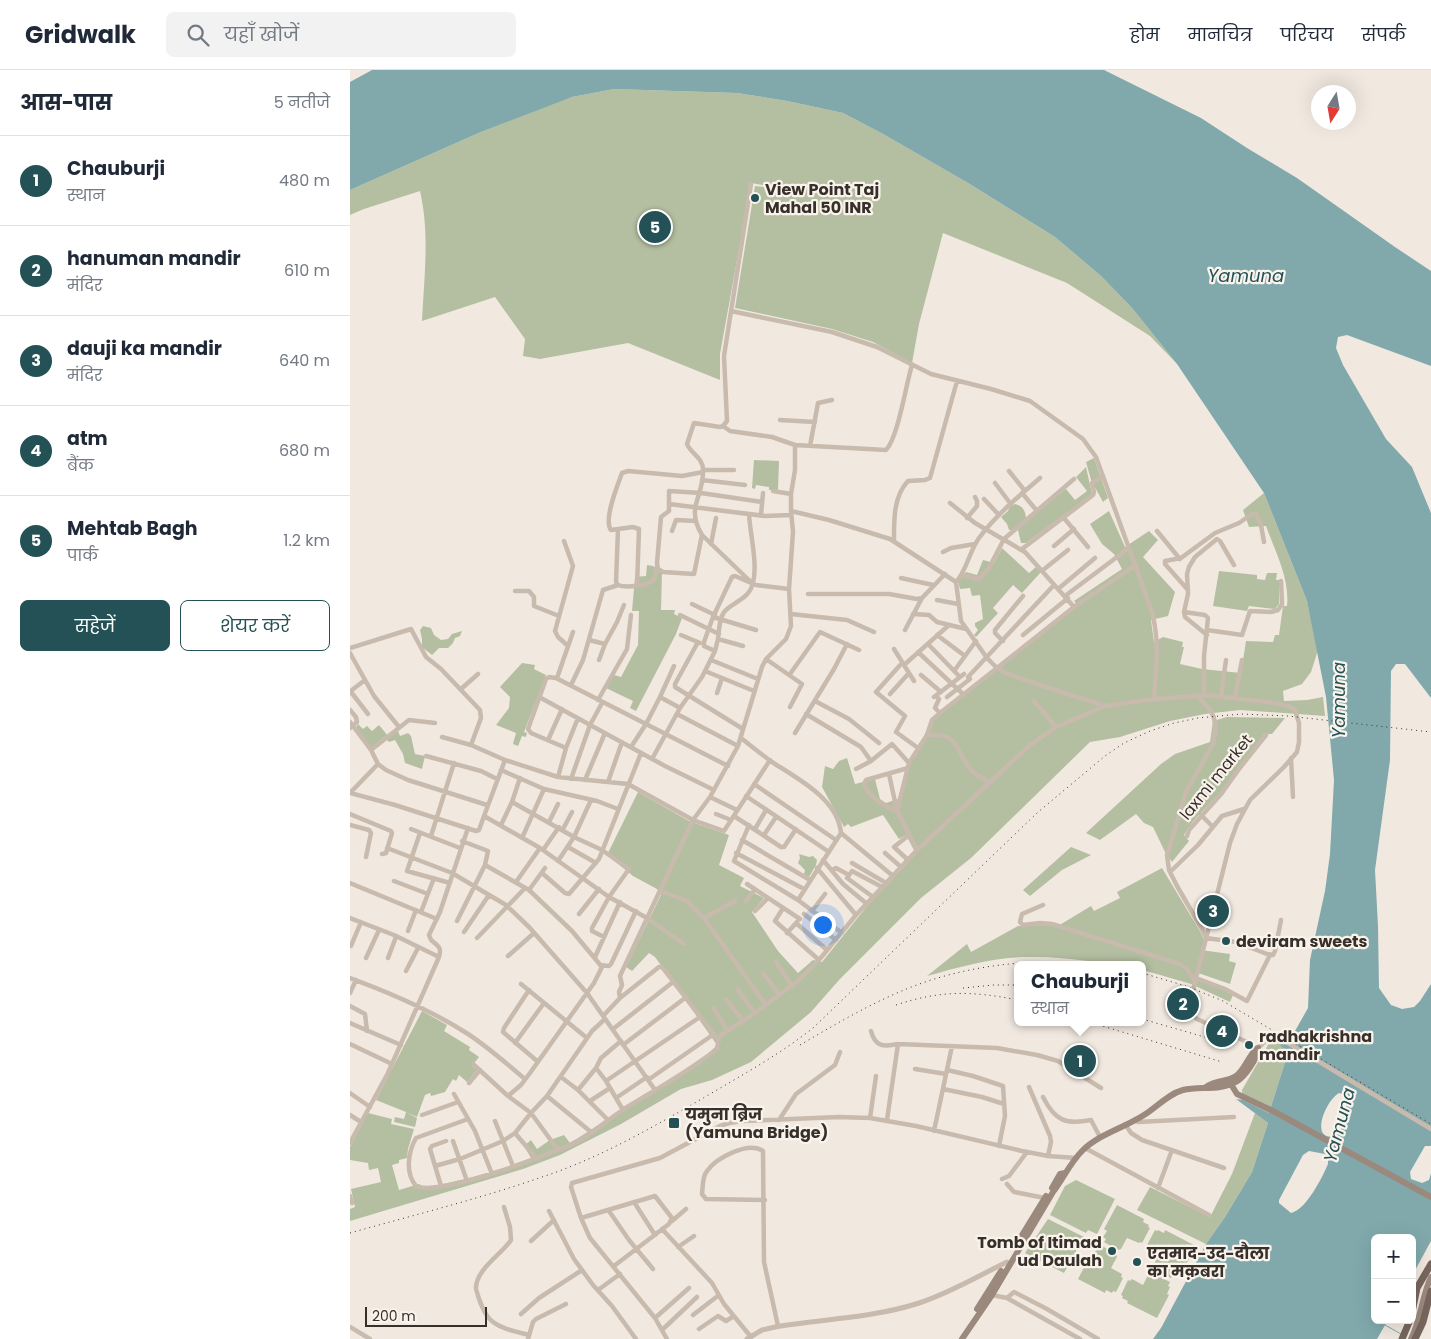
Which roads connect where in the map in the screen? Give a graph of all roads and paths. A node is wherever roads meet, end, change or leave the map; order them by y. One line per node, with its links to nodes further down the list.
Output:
1 (751, 184): 2 (street)
2 (731, 311): 3 (street); 8 (street)
3 (912, 365): 4 (street); 10 (street)
4 (957, 382): 14 (street); 49 (street)
5 (832, 400): 7 (street)
6 (780, 420): 7 (street)
7 (815, 422): 10 (street)
8 (723, 426): 9 (street); 12 (street)
9 (795, 445): 10 (street); 24 (street)
10 (810, 446)
11 (734, 470): 12 (street)
12 (703, 471): 16 (street); 41 (street)
13 (1009, 472): 21 (street)
14 (1103, 476): 39 (street); 55 (street)
15 (1040, 478): 21 (street)
16 (702, 480): 19 (street); 22 (street)
17 (1074, 480): 32 (street)
18 (995, 483): 28 (street)
19 (745, 486)
20 (773, 491): 24 (street)
21 (1023, 492): 28 (street); 32 (street)
22 (700, 493): 27 (street); 29 (street); 31 (street)
23 (763, 493): 27 (street)
24 (792, 494): 33 (street)
25 (975, 497): 38 (street)
26 (984, 499): 36 (street)
27 (762, 502): 35 (street)
28 (1010, 503): 36 (street)
29 (669, 504): 31 (street); 62 (street)
30 (950, 504): 38 (street)
31 (695, 507): 34 (street); 40 (street)
32 (1036, 511): 47 (street)
33 (791, 513): 35 (street); 49 (street); 75 (street)
34 (749, 514): 35 (street); 70 (street)
35 (761, 515)
36 (999, 515): 42 (street)
37 (716, 518): 51 (street)
38 (968, 518): 42 (street)
39 (1064, 518): 43 (street); 56 (street)
40 (696, 521): 44 (street); 46 (street)
41 (618, 529): 71 (street); 73 (street)
42 (987, 529): 47 (street); 52 (street)
43 (1074, 529): 53 (street); 54 (street)
44 (672, 531)
45 (1157, 531): 60 (street)
46 (702, 535): 51 (street); 62 (street)
47 (1004, 539): 56 (street); 66 (street)
48 (564, 540): 92 (street)
49 (894, 542): 65 (street)
50 (1264, 542): 60 (street)
51 (711, 544): 70 (street)
52 (976, 544): 58 (street); 66 (street)
53 (1054, 546)
54 (1088, 547)
55 (1129, 548): 61 (street); 80 (street)
56 (1022, 549): 64 (street)
57 (1068, 550): 64 (street)
58 (943, 552)
59 (1095, 558): 74 (street)
60 (1180, 559): 76 (street)
61 (1136, 565): 86 (street); 167 (street)
62 (657, 566): 73 (street)
63 (1234, 566): 76 (street)
64 (1043, 570): 74 (street)
65 (945, 574): 69 (street); 72 (street)
66 (962, 575): 69 (street)
67 (901, 578): 72 (street)
68 (1281, 581): 102 (street)
69 (956, 582): 84 (street)
70 (753, 584): 75 (street); 93 (street); 94 (street)
71 (618, 585): 73 (street); 108 (street)
72 (933, 585): 81 (street)
73 (637, 586)
74 (1056, 587): 80 (street); 110 (street)
75 (789, 589): 88 (street)
76 (1188, 590): 87 (street)
77 (515, 591): 92 (street)
78 (808, 594): 81 (street)
79 (1023, 596): 110 (street)
80 (1066, 597): 86 (street); 106 (street)
81 (922, 598): 89 (street)
82 (938, 600): 84 (street)
83 (692, 604): 93 (street)
84 (958, 604): 97 (street)
85 (624, 605): 112 (street)
86 (1074, 607): 134 (street)
87 (1184, 612): 102 (street); 102 (street)
88 (791, 614): 101 (street); 126 (street)
89 (913, 614): 95 (street); 99 (street)
90 (631, 615): 169 (street)
91 (680, 615): 96 (street)
92 (559, 616): 116 (street)
93 (714, 616): 94 (street); 96 (street)
94 (721, 619): 98 (street); 103 (street)
95 (949, 625): 97 (street); 105 (street)
96 (709, 628): 103 (street); 115 (street)
97 (966, 629): 109 (street)
98 (756, 630)
99 (905, 630)
100 (573, 632): 116 (street)
101 (874, 632)
102 (1207, 632): 161 (street)
103 (719, 634): 107 (street)
104 (681, 635): 111 (street)
105 (937, 635): 114 (street); 124 (street)
106 (1023, 635)
107 (718, 639): 117 (street); 120 (street)
108 (589, 640): 112 (street); 149 (street)
109 (976, 641): 124 (street); 125 (street)
110 (1004, 641): 125 (street)
111 (698, 642): 115 (street); 158 (street)
112 (605, 644): 127 (street)
113 (847, 644): 121 (street); 139 (street); 170 (street)
114 (928, 644): 123 (street); 136 (street)
115 (704, 645): 120 (street)
116 (568, 646): 143 (street)
117 (744, 646)
118 (350, 648): 152 (street)
119 (894, 648): 131 (street)
120 (715, 650): 128 (street)
121 (859, 650)
122 (350, 652): 146 (street)
123 (918, 652): 131 (street); 148 (street)
124 (965, 656): 133 (street)
125 (987, 658): 134 (street); 142 (street)
126 (766, 659): 139 (street); 145 (street)
127 (599, 660)
128 (711, 660): 135 (street); 145 (street)
129 (1226, 660): 162 (street)
130 (1242, 660): 165 (street)
131 (903, 664): 137 (street); 202 (street)
132 (674, 666): 163 (street)
133 (958, 666): 136 (street); 142 (street)
134 (997, 668): 150 (street); 171 (street)
135 (705, 671): 144 (street); 158 (street)
136 (954, 671): 141 (street)
137 (908, 673): 147 (street); 157 (street)
138 (478, 674): 152 (street)
139 (790, 674): 173 (street)
140 (922, 675): 154 (street)
141 (960, 677): 142 (street); 148 (street)
142 (967, 677): 150 (street); 151 (street)
143 (557, 678): 149 (street); 166 (street)
144 (722, 678): 153 (street); 156 (street)
145 (758, 679): 153 (street)
146 (365, 680): 155 (street); 185 (street)
147 (914, 681)
148 (952, 684): 151 (street); 154 (street)
149 (571, 685): 169 (street)
150 (976, 685): 159 (street)
151 (958, 689): 159 (street); 164 (street)
152 (461, 690): 198 (street)
153 (754, 691): 187 (street)
154 (941, 692): 176 (street)
155 (351, 693): 177 (street)
156 (716, 693)
157 (890, 694)
158 (689, 695): 172 (street); 187 (street)
159 (964, 695): 176 (street)
160 (1197, 696): 161 (street); 167 (street); 296 (street)
161 (1204, 696): 162 (street)
162 (1221, 696): 165 (street)
163 (660, 697): 172 (street); 182 (street)
164 (947, 697)
165 (1235, 697): 206 (street)
166 (540, 698): 174 (street); 195 (street)
167 (1154, 699): 171 (street)
168 (1034, 701): 186 (street)
169 (600, 702): 182 (street); 184 (street)
170 (815, 702): 179 (street); 197 (street)
171 (1105, 706): 186 (street)
172 (680, 708): 178 (street)
173 (790, 708)
174 (562, 709): 180 (street); 195 (street)
175 (350, 710): 183 (street)
176 (940, 713): 191 (street)
177 (368, 714)
178 (677, 714): 190 (street); 199 (street)
179 (806, 714): 189 (street); 210 (street)
180 (578, 718): 184 (street); 201 (street)
181 (435, 723): 185 (street)
182 (646, 724): 190 (street); 200 (street)
183 (351, 725): 203 (street)
184 (590, 725): 188 (street); 221 (street)
185 (399, 727): 203 (street)
186 (1056, 728): 224 (street)
187 (743, 729): 194 (street)
188 (605, 732): 196 (street); 222 (street)
189 (795, 733)
190 (666, 735): 207 (street); 213 (street)
191 (927, 735): 202 (street); 224 (street)
192 (1266, 735): 247 (street, laxmi market)
193 (442, 736): 198 (street)
194 (741, 738): 199 (street); 209 (street)
195 (548, 740): 201 (street)
196 (622, 742): 200 (street); 223 (street)
197 (879, 743)
198 (471, 745): 208 (street)
199 (738, 746): 213 (street)
200 (631, 747): 204 (street)
201 (566, 748): 218 (street)
202 (918, 748): 214 (street)
203 (371, 750): 211 (street)
204 (641, 753): 207 (street); 225 (street)
205 (426, 756): 212 (street)
206 (1292, 758): 233 (street); 239 (street)
207 (652, 759): 228 (street)
208 (505, 760): 216 (street); 218 (street)
209 (770, 760): 226 (street); 264 (street)
210 (871, 761): 214 (street); 215 (street)
211 (378, 764): 229 (street); 230 (street)
212 (454, 764): 220 (street); 229 (street)
213 (728, 766): 228 (street)
214 (909, 766): 217 (street); 242 (street)
215 (856, 769)
216 (501, 770): 219 (street); 220 (street)
217 (889, 774): 242 (street); 242 (street)
218 (558, 777): 221 (street)
219 (520, 778): 227 (street); 235 (street)
220 (497, 779): 237 (street)
221 (571, 779): 222 (street)
222 (585, 780): 223 (street)
223 (608, 782): 225 (street)
224 (990, 783): 279 (street)
225 (628, 784): 238 (street); 252 (street)
226 (754, 784): 231 (street); 272 (street)
227 (544, 789): 234 (street); 244 (street)
228 (714, 790): 232 (street)
229 (446, 791): 237 (street); 250 (street)
230 (350, 793): 250 (street)
231 (746, 796): 240 (street); 241 (street)
232 (710, 797): 240 (street); 252 (street)
233 (1293, 797)
234 (591, 800): 238 (street); 269 (street)
235 (512, 802): 244 (street); 255 (street)
236 (558, 804): 253 (street)
237 (487, 805): 248 (street)
238 (618, 809): 278 (street)
239 (1244, 809): 257 (street); 355 (street)
240 (737, 810): 251 (street)
241 (766, 810): 249 (street); 260 (street)
242 (897, 811): 266 (street)
243 (572, 812): 259 (street)
244 (534, 813): 253 (street); 270 (street)
245 (350, 814): 275 (street)
246 (716, 814): 251 (street)
247 (1201, 815): 257 (street); 268 (street, laxmi market)
248 (484, 816): 255 (street); 258 (street)
249 (776, 817): 262 (street); 265 (street)
250 (436, 818): 258 (street); 267 (street)
251 (733, 818): 252 (street); 256 (street)
252 (693, 820): 315 (street)
253 (549, 822): 259 (street)
254 (350, 825): 284 (street)
255 (501, 825): 270 (street)
256 (749, 825): 260 (street); 271 (street)
257 (1214, 827): 296 (street)
258 (468, 828): 273 (street)
259 (561, 828): 269 (street); 277 (street)
260 (755, 829): 265 (street)
261 (411, 830): 263 (street)
262 (796, 830): 265 (street); 280 (street)
263 (420, 833): 267 (street); 285 (street)
264 (841, 833): 272 (street); 300 (street)
265 (764, 835)
266 (909, 835): 279 (street); 287 (street)
267 (431, 836): 276 (street)
268 (1187, 836)
269 (574, 837): 274 (street); 278 (street)
270 (522, 838): 277 (street)
271 (742, 840): 281 (street); 303 (street)
272 (836, 840): 280 (street)
273 (462, 841): 276 (street); 291 (street)
274 (568, 847): 288 (street); 289 (street)
275 (387, 848): 282 (street); 285 (street)
276 (460, 848): 297 (street)
277 (542, 849): 288 (street); 305 (street)
278 (602, 850): 289 (street); 319 (street)
279 (917, 850): 287 (street)
280 (829, 852): 286 (street)
281 (736, 853): 314 (street); 322 (street)
282 (382, 854)
283 (884, 854): 292 (street)
284 (366, 858)
285 (412, 858): 297 (street); 301 (street)
286 (823, 860): 294 (street); 295 (street)
287 (908, 860): 292 (street)
288 (558, 861): 302 (street)
289 (596, 863): 302 (street)
290 (852, 864): 310 (street)
291 (484, 865): 305 (street); 309 (street)
292 (901, 867): 300 (street)
293 (545, 868): 298 (street)
294 (818, 868): 303 (street); 337 (street)
295 (832, 870): 299 (street); 326 (street)
296 (1170, 872): 355 (street)
297 (452, 873): 307 (street); 309 (street)
298 (542, 873): 302 (street); 311 (street)
299 (848, 875): 310 (street); 320 (street)
300 (893, 876): 310 (street)
301 (434, 878): 307 (street); 316 (street)
302 (582, 878): 312 (street)
303 (810, 880): 314 (street)
304 (394, 881): 316 (street)
305 (516, 882): 311 (street)
306 (350, 883): 330 (street)
307 (450, 883): 341 (street)
308 (747, 884): 313 (street)
309 (474, 885): 318 (street); 343 (street)
310 (884, 885): 320 (street)
311 (527, 889): 327 (street); 366 (street)
312 (599, 889): 319 (street); 335 (street)
313 (754, 889): 321 (street); 324 (street)
314 (804, 889): 322 (street)
315 (660, 891): 339 (street); 340 (street)
316 (428, 894): 334 (street)
317 (825, 894): 331 (street)
318 (489, 895): 327 (street); 348 (street)
319 (609, 897): 325 (street); 353 (street)
320 (873, 897): 326 (street)
321 (768, 898): 329 (street); 333 (street)
322 (798, 900): 331 (street)
323 (735, 901): 340 (street)
324 (746, 901)
325 (620, 902): 332 (street); 353 (street)
326 (867, 904): 337 (street)
327 (506, 905): 349 (street); 354 (street)
328 (1043, 905): 373 (street)
329 (783, 908): 344 (street); 350 (street)
330 (416, 910): 334 (street); 347 (street)
331 (811, 910): 336 (street); 351 (street)
332 (636, 911): 339 (street); 369 (street)
333 (755, 911)
334 (421, 912): 341 (street)
335 (580, 914)
336 (804, 914): 344 (street); 356 (street)
337 (856, 915): 351 (street)
338 (350, 918): 345 (street)
339 (647, 918): 357 (street); 383 (street)
340 (704, 918): 387 (street)
341 (437, 919): 363 (street)
342 (1281, 920): 361 (street)
343 (457, 921)
344 (798, 921): 350 (street); 360 (street)
345 (361, 922): 346 (street); 358 (street)
346 (379, 930): 352 (street); 364 (street)
347 (408, 931)
348 (464, 932)
349 (534, 932): 362 (street); 381 (street)
350 (787, 933): 367 (street)
351 (842, 933): 356 (street)
352 (396, 937): 359 (street); 365 (street)
353 (604, 937): 366 (street)
354 (477, 938)
355 (1206, 939): 361 (street); 373 (street)
356 (836, 940): 360 (street)
357 (684, 944)
358 (351, 946)
359 (418, 948): 363 (street); 370 (street)
360 (827, 950): 367 (street)
361 (1270, 955): 373 (street)
362 (508, 956)
363 (440, 957): 388 (street)
364 (366, 958)
365 (388, 958)
366 (595, 958): 369 (street)
367 (819, 960): 377 (street)
368 (776, 962): 377 (street)
369 (600, 965): 381 (street)
370 (406, 970)
371 (763, 972): 382 (street)
372 (350, 978): 374 (street)
373 (1196, 979): 410 (street)
374 (356, 980): 380 (street); 388 (street)
375 (673, 982): 383 (street); 384 (street); 397 (street)
376 (521, 984): 378 (street)
377 (792, 986): 382 (street)
378 (529, 990): 386 (street); 404 (street)
379 (738, 990): 391 (street)
380 (350, 993)
381 (587, 993): 392 (street); 394 (street)
382 (779, 994): 387 (street)
383 (620, 998): 392 (street)
384 (686, 998): 393 (street); 405 (street)
385 (726, 999): 395 (street)
386 (544, 1003): 394 (street); 404 (street)
387 (765, 1004): 391 (street)
388 (418, 1005): 408 (street); 422 (street)
389 (350, 1006): 398 (street)
390 (713, 1008): 399 (street)
391 (755, 1013): 395 (street)
392 (604, 1017): 397 (street); 402 (street)
393 (700, 1017): 401 (street); 413 (street)
394 (566, 1020): 402 (street); 412 (street)
395 (743, 1021): 399 (street)
396 (350, 1023): 398 (street)
397 (613, 1030): 405 (street)
398 (367, 1031): 408 (street)
399 (728, 1031): 403 (street)
400 (871, 1031): 407 (street)
401 (714, 1034): 403 (street); 423 (street)
402 (587, 1038): 421 (street)
403 (719, 1041): 432 (street)
404 (515, 1043): 412 (street)
405 (622, 1043): 413 (street); 416 (street)
406 (350, 1044): 414 (street)
407 (898, 1044): 409 (street); 452 (street)
408 (401, 1045): 414 (street)
409 (952, 1046): 419 (street); 429 (street)
410 (1256, 1049): 425 (main road); 457 (street)
411 (840, 1052): 451 (street)
412 (537, 1061): 422 (street)
413 (635, 1061): 423 (street); 424 (street)
414 (392, 1064): 442 (street)
415 (473, 1064): 418 (street)
416 (596, 1068): 424 (street); 431 (street)
417 (915, 1069): 419 (street)
418 (480, 1070): 426 (street); 435 (street)
419 (947, 1072): 430 (street); 441 (street)
420 (876, 1076): 448 (street)
421 (561, 1077): 431 (street); 436 (street)
422 (525, 1079): 435 (street)
423 (647, 1079): 432 (street); 438 (street)
424 (606, 1081): 428 (street)
425 (1229, 1082): 453 (main road); 488 (main road)
426 (468, 1083)
427 (1029, 1087): 473 (street)
428 (610, 1088): 438 (street); 439 (street)
429 (1101, 1088)
430 (943, 1089): 441 (street); 458 (street)
431 (578, 1090): 439 (street)
432 (655, 1090): 443 (street)
433 (350, 1093): 442 (street)
434 (454, 1094): 440 (street)
435 (508, 1096): 444 (street)
436 (547, 1096): 444 (street); 459 (street)
437 (1043, 1097): 462 (street)
438 (616, 1098): 443 (street)
439 (590, 1101): 450 (street)
440 (458, 1102): 446 (street); 449 (street)
441 (1004, 1104): 467 (street)
442 (370, 1106): 455 (street)
443 (622, 1110): 450 (street)
444 (531, 1113): 460 (street); 470 (street)
445 (350, 1114): 455 (street)
446 (422, 1115)
447 (1234, 1117): 453 (street)
448 (870, 1118): 451 (street); 452 (street)
449 (468, 1119): 469 (street); 485 (street)
450 (608, 1120): 459 (street)
451 (778, 1120): 498 (street)
452 (887, 1120): 458 (street)
453 (1133, 1120): 456 (main road)
454 (494, 1121): 465 (street)
455 (361, 1122): 461 (street)
456 (1124, 1124): 462 (main road); 471 (street)
457 (1431, 1129)
458 (934, 1131): 467 (street)
459 (591, 1132): 470 (street)
460 (516, 1133): 465 (street); 474 (street)
461 (352, 1135): 466 (street)
462 (1100, 1137): 468 (main road)
463 (446, 1140): 477 (street)
464 (453, 1141): 476 (street)
465 (503, 1141): 469 (street); 478 (street)
466 (350, 1142)
467 (999, 1146): 472 (street)
468 (1085, 1148): 475 (main road); 486 (street)
469 (482, 1149): 476 (street); 481 (street)
470 (558, 1150): 474 (street)
471 (1172, 1150): 479 (street); 486 (street)
472 (1027, 1152): 473 (street); 482 (street)
473 (1048, 1156): 475 (street)
474 (536, 1158): 478 (street)
475 (1076, 1158): 480 (main road)
476 (460, 1159): 477 (street); 483 (street)
477 (435, 1166): 485 (street)
478 (513, 1166): 481 (street)
479 (1224, 1168)
480 (1065, 1173): 489 (main road); 519 (main road)
481 (492, 1174): 483 (street)
482 (1002, 1179)
483 (467, 1181): 485 (street)
484 (1007, 1184): 489 (street)
485 (440, 1186)
486 (1158, 1188): 497 (street)
487 (350, 1196): 492 (street)
488 (1431, 1196)
489 (1045, 1198): 507 (main road)
490 (765, 1200): 490 (street); 527 (street)
491 (634, 1202): 496 (street); 500 (street); 502 (street)
492 (352, 1203)
493 (504, 1207): 532 (street)
494 (686, 1209): 500 (street)
495 (549, 1211): 499 (street)
496 (609, 1211): 498 (street); 506 (street)
497 (1209, 1215)
498 (582, 1218): 509 (street)
499 (554, 1220): 504 (street); 511 (street)
500 (672, 1221): 501 (street)
501 (662, 1229): 502 (street); 505 (street)
502 (655, 1235): 506 (street)
503 (694, 1236): 505 (street)
504 (531, 1240)
505 (678, 1247): 518 (street)
506 (637, 1250): 509 (street); 510 (street)
507 (1007, 1262): 527 (street); 537 (main road)
508 (1431, 1264): 517 (main road)
509 (614, 1266): 512 (street)
510 (653, 1269)
511 (582, 1270): 515 (street); 523 (street)
512 (620, 1274): 515 (street); 526 (street)
513 (1431, 1277): 516 (main road)
514 (689, 1288): 526 (street)
515 (598, 1290): 536 (street)
516 (1428, 1292): 531 (main road)
517 (1416, 1293)
518 (719, 1295): 524 (street); 525 (street)
519 (992, 1295): 521 (street); 538 (main road)
520 (697, 1297): 530 (street)
521 (1006, 1298): 539 (street); 540 (street)
522 (566, 1304): 532 (street)
523 (521, 1314)
524 (694, 1315)
525 (734, 1316): 529 (street); 534 (street)
526 (655, 1318): 530 (street)
527 (778, 1326): 534 (street)
528 (350, 1327): 535 (street)
529 (699, 1328)
530 (662, 1330): 533 (street)
531 (1411, 1336): 541 (main road)
532 (528, 1337)
533 (665, 1338)
534 (749, 1338)
535 (368, 1339)
536 (636, 1339)
537 (958, 1339)
538 (962, 1339)
539 (1080, 1339)
540 (1098, 1339)
541 (1402, 1339)

